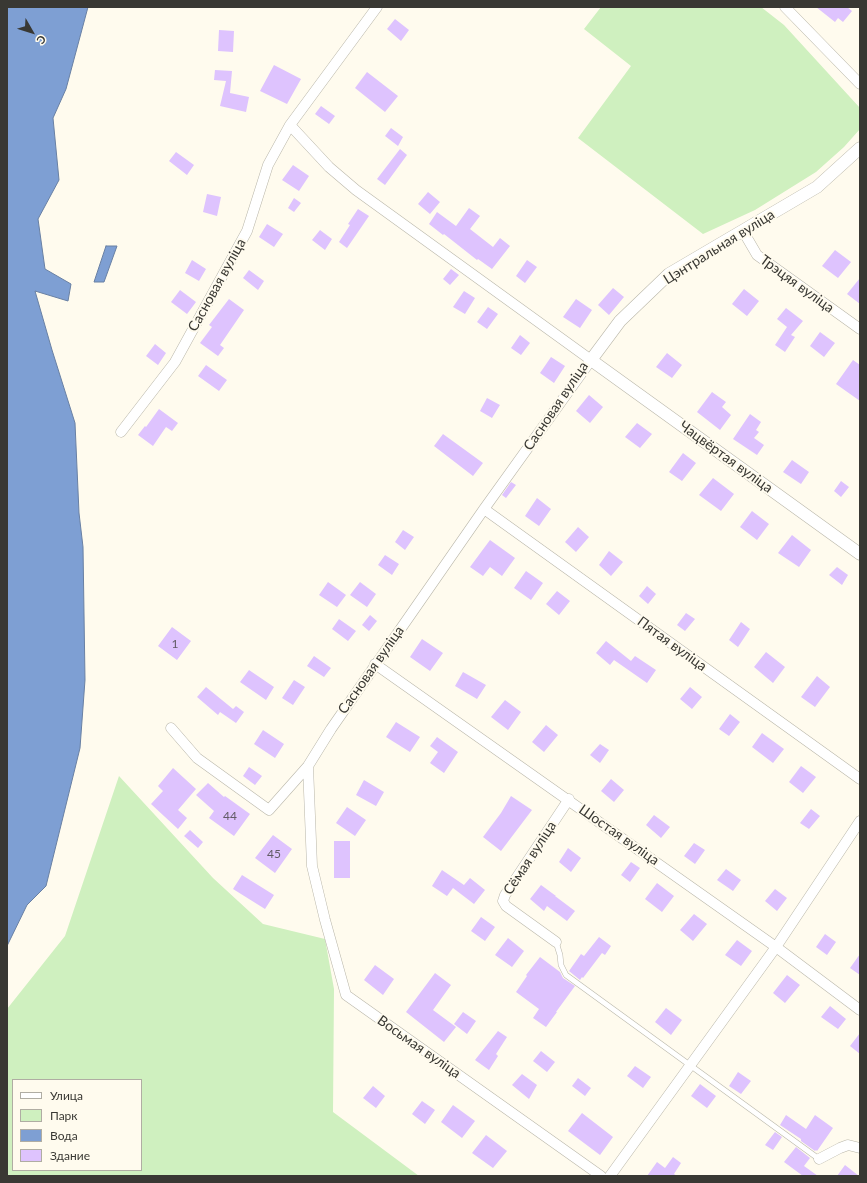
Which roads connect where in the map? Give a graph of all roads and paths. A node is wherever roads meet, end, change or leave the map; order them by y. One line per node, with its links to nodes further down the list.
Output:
1 (377, 7): 4 (street, Сасновая вуліца)
2 (791, 9): 3 (street)
3 (860, 84)
4 (290, 125): 8 (street, Сасновая вуліца); 9 (street, Сасновая вуліца)
5 (860, 148): 6 (street, Цэнтральная вуліца)
6 (743, 231): 7 (street, Трэцяя вуліца); 8 (street, Цэнтральная вуліца)
7 (860, 329)
8 (591, 360): 10 (street, Сасновая вуліца); 11 (street, Чацвёртая вуліца)
9 (121, 432)
10 (484, 508): 12 (street, Сасновая вуліца); 15 (street, Пятая вуліца)
11 (860, 554)
12 (375, 664): 14 (street, Сасновая вуліца); 16 (street, Шостая вуліца)
13 (172, 728): 14 (street, Сасновая вуліца)
14 (308, 766): 24 (street, Восьмая вуліца)
15 (860, 779)
16 (569, 800): 18 (street, Сёмая вуліца); 19 (street, Шостая вуліца)
17 (860, 821): 19 (street)
18 (556, 942): 21 (lane)
19 (776, 947): 20 (street, Шостая вуліца); 21 (street)
20 (860, 1010)
21 (690, 1065): 23 (lane); 25 (street)
22 (860, 1148): 23 (street)
23 (819, 1159)
24 (601, 1176)
25 (610, 1176)

